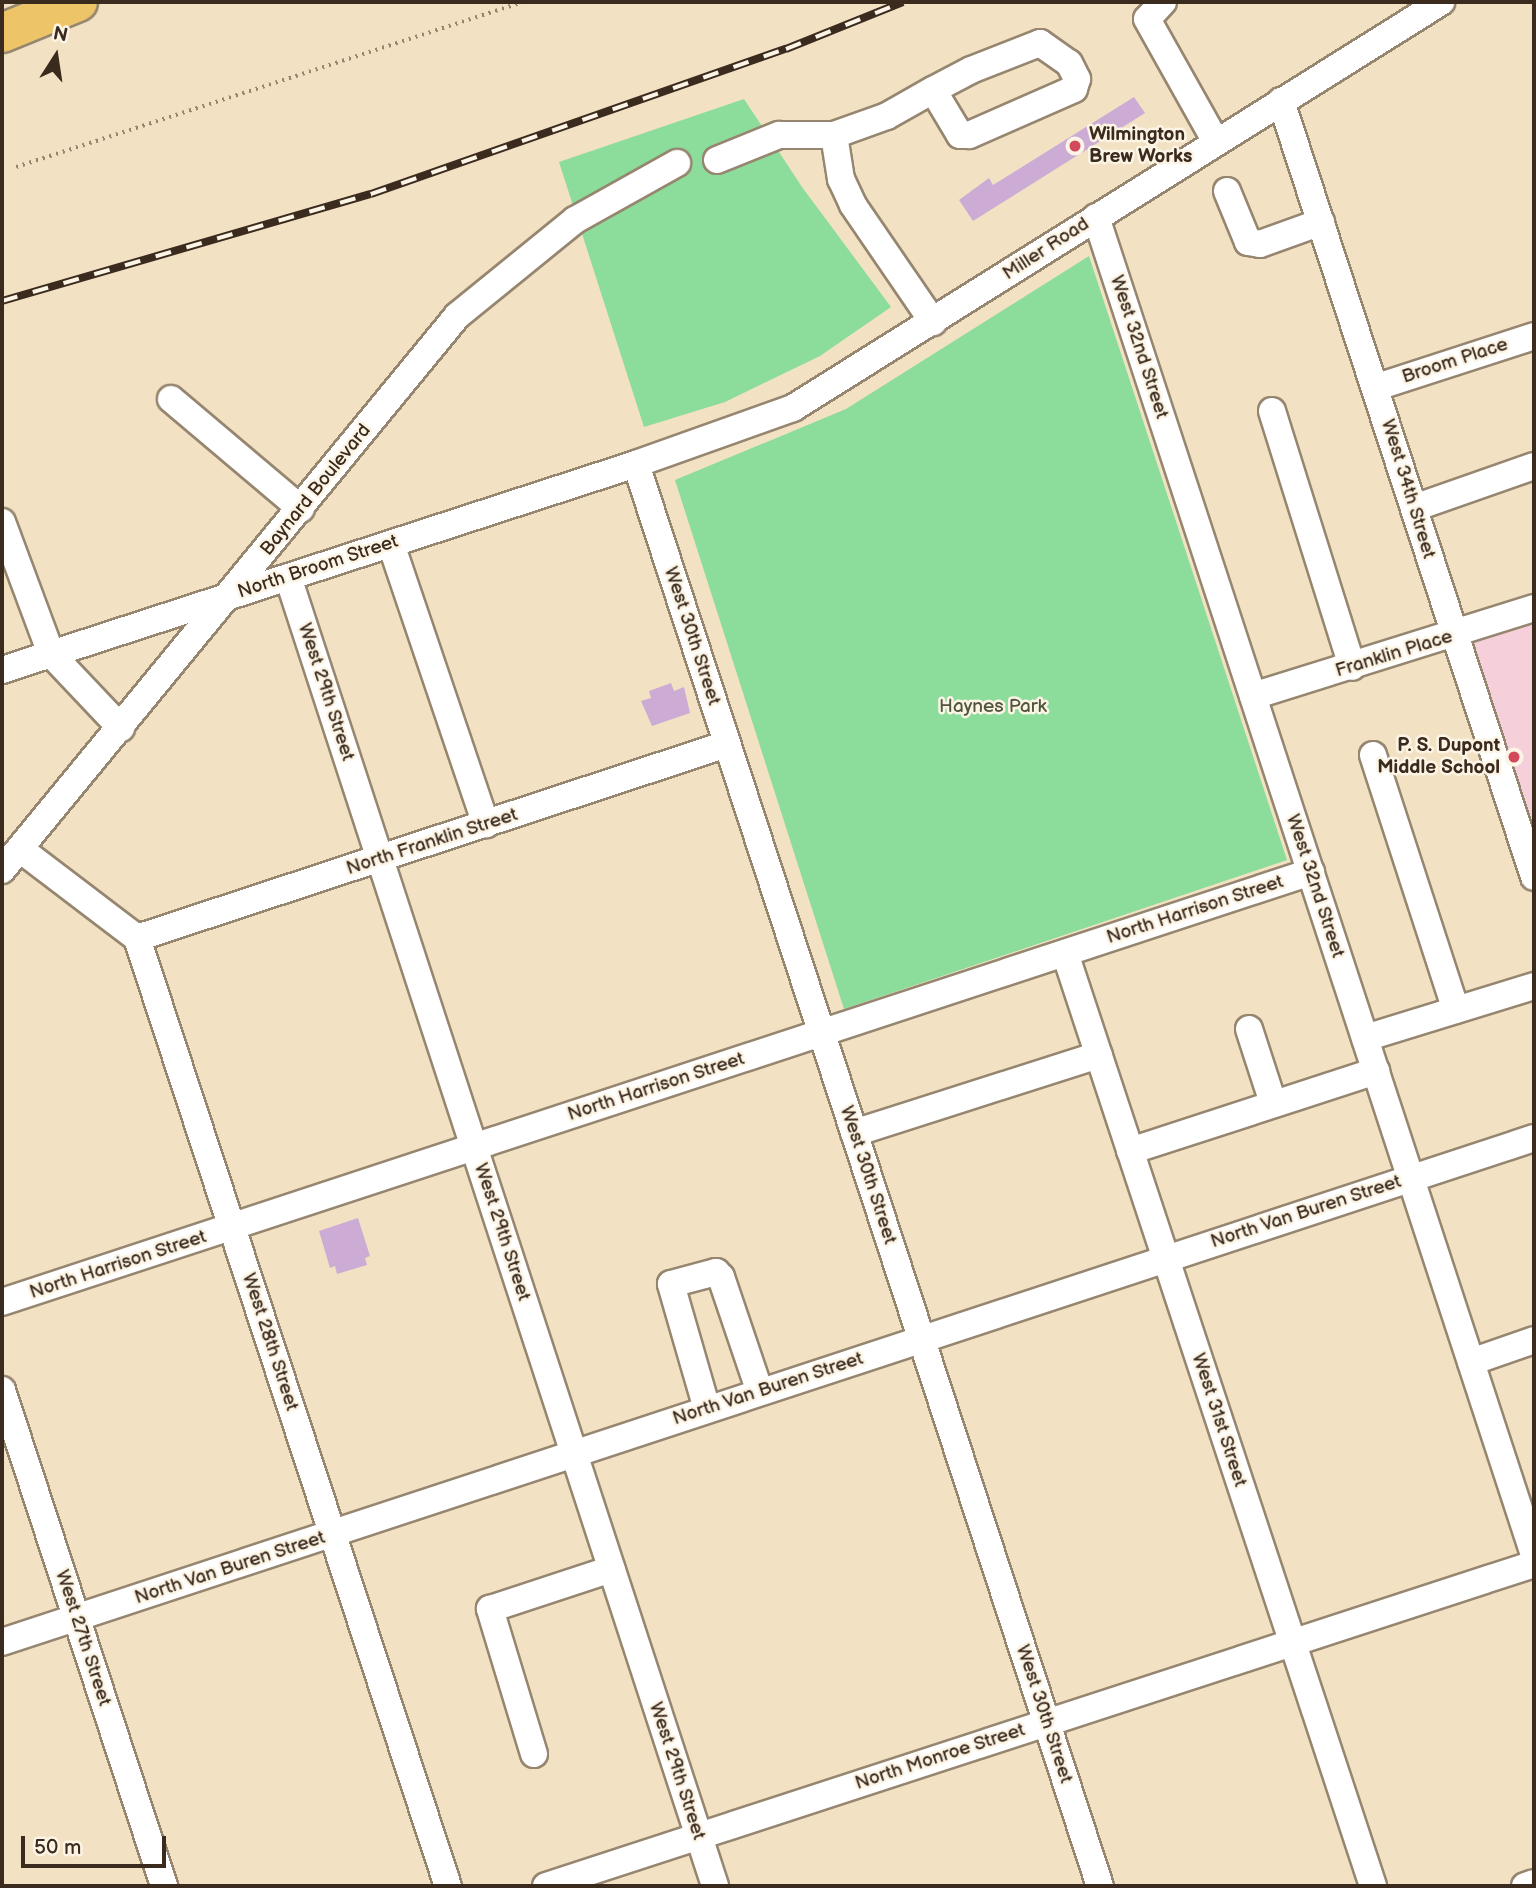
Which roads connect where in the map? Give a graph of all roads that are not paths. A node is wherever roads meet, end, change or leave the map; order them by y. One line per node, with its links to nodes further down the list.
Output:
1 (78, 2): 4 (highway)
2 (1163, 2): 8 (street)
3 (1425, 6): 6 (street, Miller Road)
4 (2, 33)
5 (933, 90): 5 (street); 7 (street)
6 (1281, 101): 8 (street, Miller Road); 13 (street, West 34th Street)
7 (834, 135): 9 (street); 14 (street)
8 (1216, 142): 12 (street, Miller Road)
9 (717, 160)
10 (677, 163): 22 (street, Baynard Boulevard)
11 (1227, 191): 13 (street)
12 (1096, 217): 14 (street, Miller Road); 32 (street, West 32nd Street)
13 (1321, 222): 16 (street, West 34th Street)
14 (933, 322): 19 (street, Miller Road)
15 (1534, 336): 16 (street, Broom Place)
16 (1377, 387): 21 (street, West 34th Street)
17 (171, 399): 22 (street)
18 (1272, 411): 30 (street)
19 (636, 464): 24 (street, North Broom Street); 34 (street, West 30th Street)
20 (1534, 466): 21 (street)
21 (1414, 508): 28 (street, West 34th Street)
22 (301, 509): 26 (street, Baynard Boulevard)
23 (2, 522): 29 (street)
24 (391, 544): 25 (street, North Broom Street); 36 (street)
25 (288, 577): 26 (street, North Broom Street); 38 (street, West 29th Street)
26 (233, 594): 29 (street, North Broom Street); 33 (street, Baynard Boulevard)
27 (1534, 608): 28 (street, Franklin Place)
28 (1454, 636): 30 (street, Franklin Place); 41 (street, West 34th Street)
29 (51, 654): 31 (street, North Broom Street); 33 (street)
30 (1352, 667): 32 (street, Franklin Place)
31 (2, 670)
32 (1253, 696): 40 (street, West 32nd Street)
33 (121, 728): 37 (street, Baynard Boulevard)
34 (727, 744): 36 (street, North Franklin Street); 47 (street, West 30th Street)
35 (1373, 755): 45 (street)
36 (486, 824): 38 (street, North Franklin Street)
37 (20, 849): 39 (street, Baynard Boulevard); 42 (street)
38 (380, 859): 42 (street, North Franklin Street); 54 (street, West 29th Street)
39 (2, 870)
40 (1311, 873): 43 (street, North Harrison Street); 48 (street, West 32nd Street)
41 (1534, 877)
42 (137, 938): 57 (street, West 28th Street)
43 (1065, 953): 47 (street, North Harrison Street); 49 (street, West 31st Street)
44 (1534, 986): 45 (street)
45 (1456, 1010): 48 (street)
46 (1249, 1029): 51 (street)
47 (821, 1033): 52 (street, West 30th Street); 54 (street, North Harrison Street)
48 (1365, 1038): 50 (street, West 32nd Street)
49 (1099, 1055): 52 (street); 55 (street, West 31st Street)
50 (1376, 1071): 51 (street); 56 (street, West 32nd Street)
51 (1273, 1103): 55 (street)
52 (854, 1133): 60 (street, West 30th Street)
53 (1534, 1138): 56 (street, North Van Buren Street)
54 (474, 1147): 57 (street, North Harrison Street); 66 (street, West 29th Street)
55 (1130, 1151): 58 (street, West 31st Street)
56 (1411, 1178): 58 (street, North Van Buren Street); 62 (street, West 32nd Street)
57 (232, 1228): 59 (street, North Harrison Street); 67 (street, West 28th Street)
58 (1166, 1258): 60 (street, North Van Buren Street); 73 (street, West 31st Street)
59 (2, 1302)
60 (921, 1339): 64 (street, North Van Buren Street); 74 (street, West 30th Street)
61 (1534, 1340): 62 (street)
62 (1471, 1362): 68 (street, West 32nd Street)
63 (2, 1390): 71 (street, West 27th Street)
64 (760, 1392): 65 (street, North Van Buren Street); 65 (street)
65 (707, 1409): 66 (street, North Van Buren Street)
66 (574, 1453): 67 (street, North Van Buren Street); 70 (street, West 29th Street)
67 (333, 1534): 71 (street, North Van Buren Street); 80 (street, West 28th Street)
68 (1534, 1555)
69 (1534, 1564): 73 (street, North Monroe Street)
70 (612, 1569): 75 (street); 76 (street, West 29th Street)
71 (76, 1617): 72 (street, North Van Buren Street); 79 (street, West 27th Street)
72 (2, 1642)
73 (1293, 1642): 74 (street, North Monroe Street); 83 (street, West 31st Street)
74 (1046, 1723): 76 (street, North Monroe Street); 82 (street, West 30th Street)
75 (534, 1754)
76 (699, 1836): 78 (street, North Monroe Street); 81 (street, West 29th Street)
77 (1534, 1883): 84 (street)
78 (553, 1885)
79 (164, 1886)
80 (448, 1886)
81 (715, 1886)
82 (1100, 1886)
83 (1373, 1886)
84 (1525, 1886)

